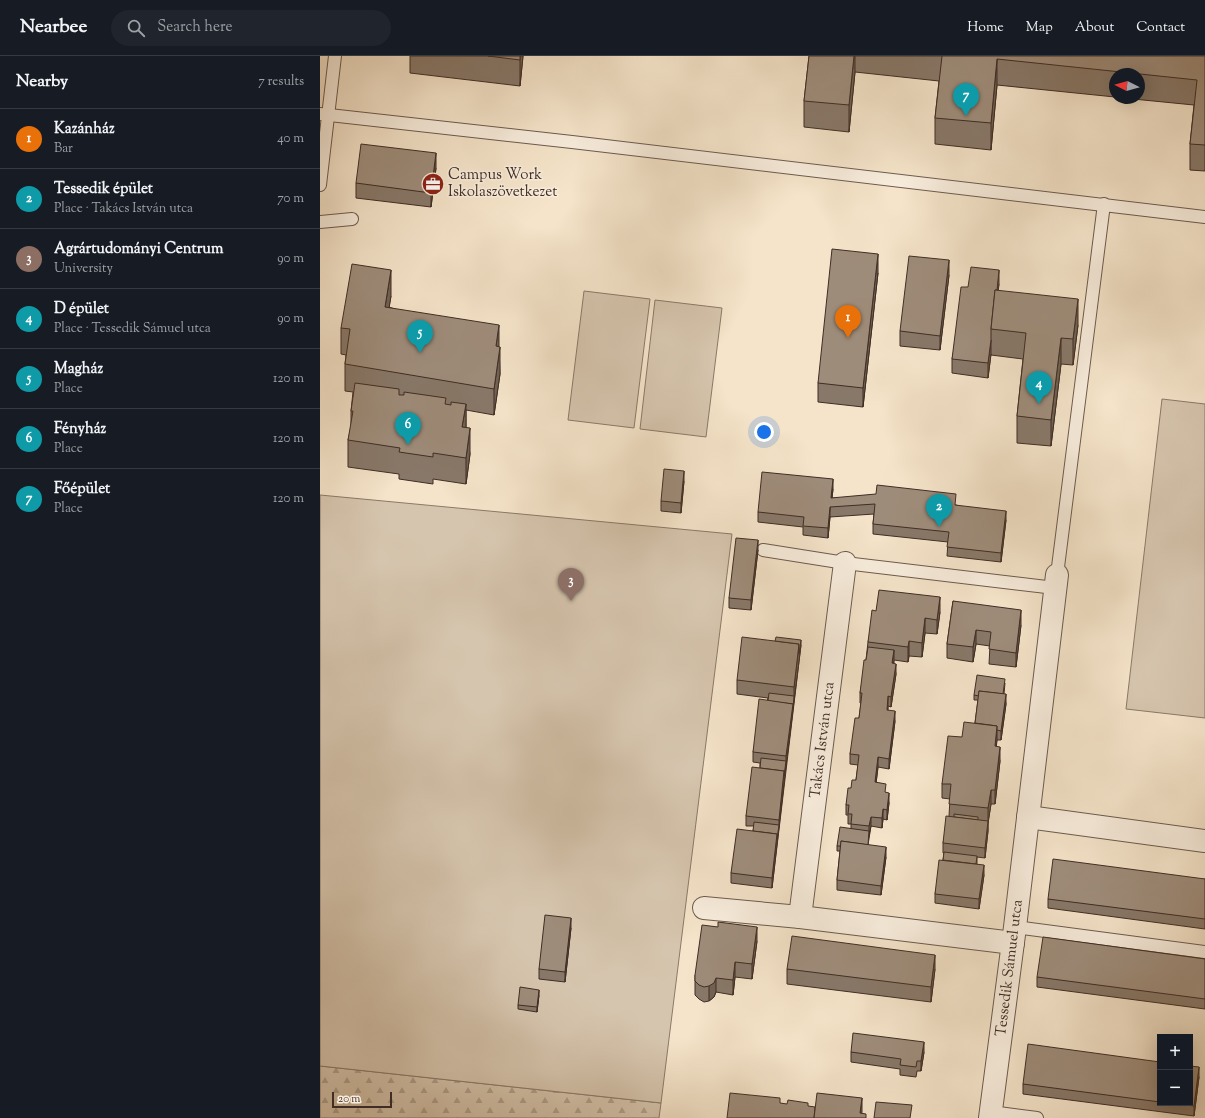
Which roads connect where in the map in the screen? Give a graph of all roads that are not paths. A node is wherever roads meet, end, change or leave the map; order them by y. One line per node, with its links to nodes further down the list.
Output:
1 (335, 56): 2 (lane)
2 (324, 115): 3 (lane); 4 (lane)
3 (320, 185)
4 (1104, 204): 5 (lane); 10 (lane)
5 (1205, 217)
6 (352, 220): 7 (lane)
7 (320, 222)
8 (763, 550): 9 (lane)
9 (845, 563): 10 (lane); 14 (street, Takács István utca)
10 (1056, 581): 11 (street, Tessedik Sámuel utca)
11 (1028, 817): 12 (street); 15 (street, Tessedik Sámuel utca)
12 (1205, 841)
13 (704, 908): 14 (street)
14 (800, 917): 15 (street)
15 (1014, 935): 16 (lane); 17 (street, Tessedik Sámuel utca)
16 (1205, 952)
17 (991, 1115): 18 (lane)
18 (1037, 1118)

